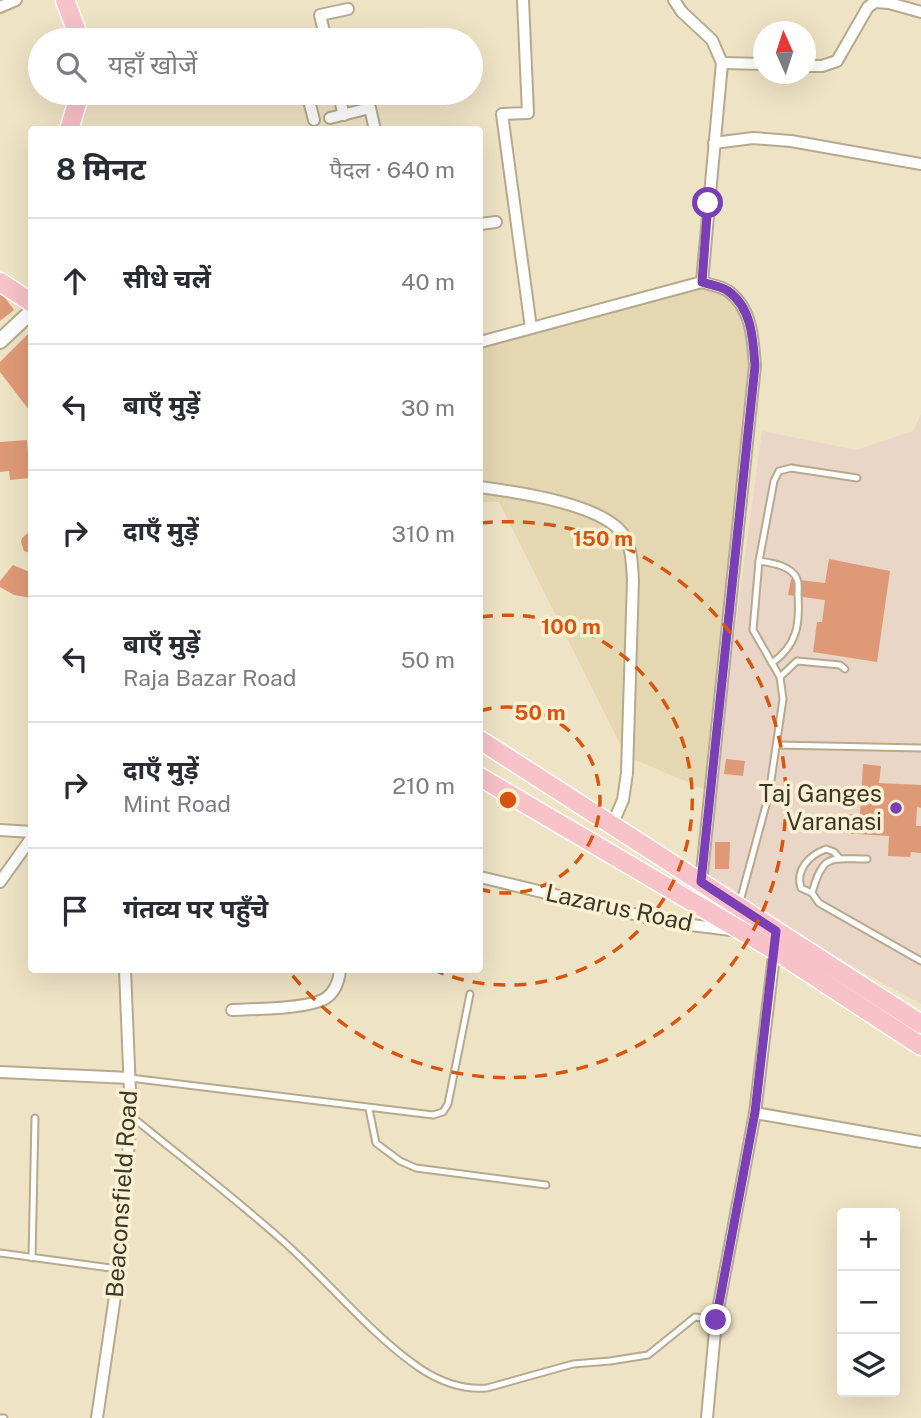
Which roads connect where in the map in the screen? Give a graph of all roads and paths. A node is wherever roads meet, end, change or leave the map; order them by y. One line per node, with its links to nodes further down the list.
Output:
1 (16, 0): 5 (street)
2 (65, 0): 8 (main road)
3 (523, 0): 29 (street)
4 (674, 0): 10 (street)
5 (0, 7)
6 (348, 9): 9 (street)
7 (921, 12): 12 (street)
8 (76, 28)
9 (323, 28)
10 (722, 63): 11 (street); 21 (street)
11 (753, 64)
12 (816, 66)
13 (76, 105): 19 (main road)
14 (310, 105): 18 (street)
15 (341, 105): 16 (street)
16 (344, 115): 17 (street); 20 (street)
17 (330, 118)
18 (314, 120)
19 (70, 126)
20 (373, 126)
21 (714, 143): 22 (street); 26 (street)
22 (921, 164)
23 (496, 222): 24 (street)
24 (483, 224)
25 (0, 282): 27 (main road)
26 (702, 282): 29 (street); 50 (street)
27 (28, 300)
28 (28, 315): 30 (street)
29 (531, 328): 31 (street)
30 (0, 341)
31 (483, 341)
32 (858, 478): 34 (lane)
33 (483, 489): 42 (street)
34 (759, 561): 35 (lane); 35 (lane)
35 (772, 663): 37 (lane)
36 (845, 669): 37 (lane)
37 (780, 677): 39 (lane)
38 (483, 742): 42 (main road)
39 (777, 745): 40 (lane); 52 (lane)
40 (921, 748)
41 (483, 779): 53 (main road)
42 (612, 825): 50 (main road)
43 (0, 830): 44 (street)
44 (28, 834)
45 (28, 840): 49 (street)
46 (840, 859): 47 (lane); 51 (lane); 51 (lane)
47 (867, 859)
48 (483, 878): 53 (street, Lazarus Road)
49 (0, 882)
50 (701, 882): 52 (main road)
51 (812, 893): 56 (lane)
52 (744, 910): 53 (street); 54 (main road)
53 (739, 931): 55 (main road)
54 (776, 931): 55 (street); 61 (main road)
55 (774, 950): 62 (main road); 66 (street)
56 (921, 961)
57 (125, 973): 64 (street, Beaconsfield Road)
58 (340, 973): 60 (street)
59 (470, 994): 65 (lane)
60 (232, 1010)
61 (921, 1024)
62 (921, 1046)
63 (0, 1072): 64 (street)
64 (130, 1078): 65 (lane); 67 (street, Beaconsfield Road)
65 (369, 1108): 70 (lane)
66 (755, 1112): 69 (street); 74 (street)
67 (131, 1116): 73 (street, Beaconsfield Road); 74 (lane)
68 (35, 1118): 72 (lane)
69 (921, 1142)
70 (546, 1185)
71 (0, 1253): 72 (lane)
72 (32, 1258): 73 (lane)
73 (119, 1269): 75 (street, Beaconsfield Road)
74 (716, 1320): 76 (street)
75 (97, 1418)
76 (707, 1418)

